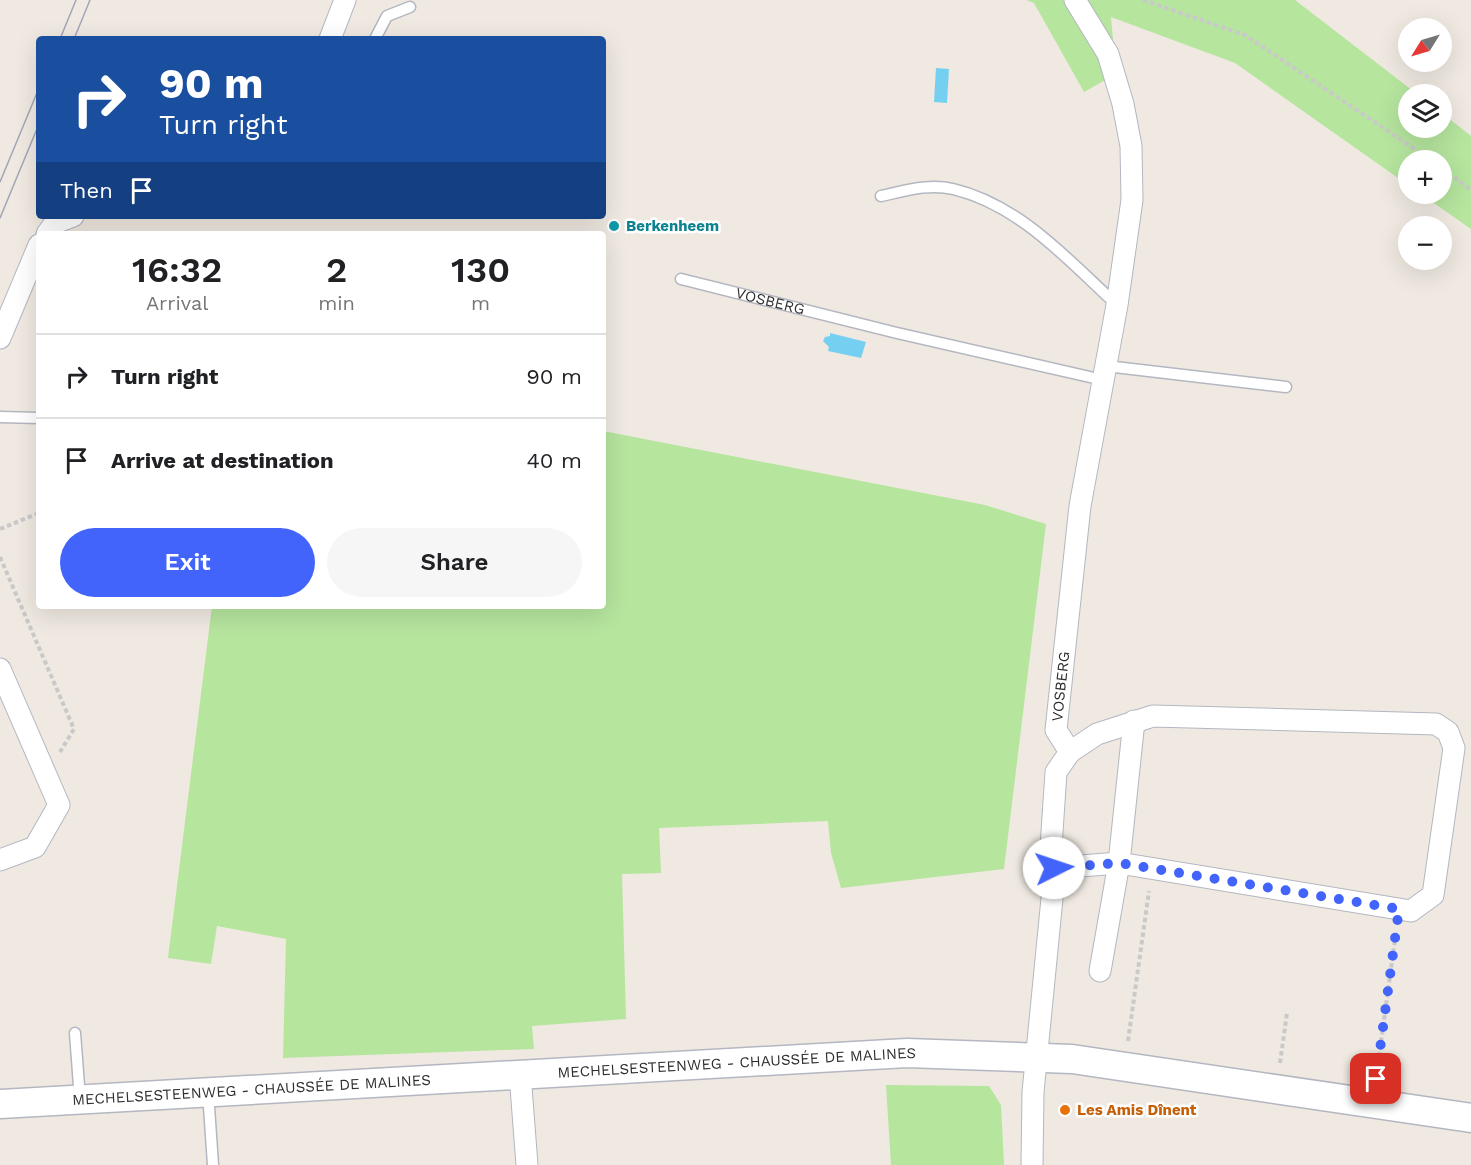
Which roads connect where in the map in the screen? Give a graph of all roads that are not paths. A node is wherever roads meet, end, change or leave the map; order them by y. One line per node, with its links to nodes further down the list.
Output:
1 (345, 0): 4 (street)
2 (1075, 0): 11 (street, VOSBERG)
3 (410, 7): 5 (lane)
4 (331, 36)
5 (377, 36)
6 (881, 196): 11 (lane)
7 (65, 219): 8 (street)
8 (49, 231)
9 (36, 252): 12 (street)
10 (681, 279): 13 (lane, VOSBERG)
11 (1117, 305): 13 (street, VOSBERG)
12 (0, 338)
13 (1104, 373): 14 (lane, VOSBERG); 19 (street, VOSBERG)
14 (1286, 387)
15 (0, 417): 16 (lane)
16 (36, 418)
17 (0, 669): 20 (street)
18 (1134, 721): 19 (street); 21 (street); 21 (street)
19 (1070, 752): 22 (street)
20 (0, 860)
21 (1119, 863): 22 (street); 23 (street)
22 (1054, 868): 25 (street)
23 (1101, 971)
24 (75, 1033): 28 (lane)
25 (1038, 1056): 26 (main road, MECHELSESTEENWEG - CHAUSSÉE DE MALINES); 30 (main road, MECHELSESTEENWEG - CHAUSSÉE DE MALINES); 33 (street)
26 (520, 1074): 27 (main road, MECHELSESTEENWEG - CHAUSSÉE DE MALINES); 32 (street)
27 (208, 1092): 28 (main road, MECHELSESTEENWEG - CHAUSSÉE DE MALINES); 31 (lane)
28 (80, 1099): 29 (main road, MECHELSESTEENWEG - CHAUSSÉE DE MALINES)
29 (0, 1104)
30 (1471, 1118)
31 (213, 1165)
32 (526, 1165)
33 (1032, 1165)

